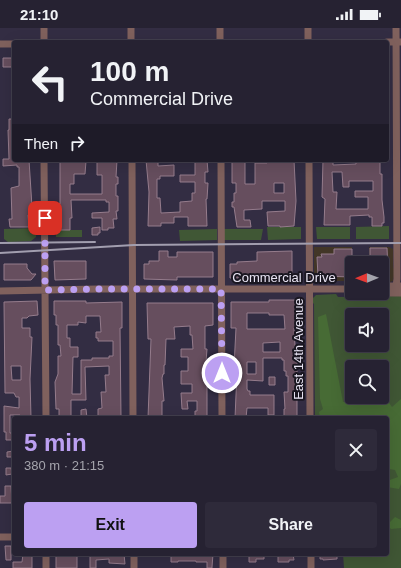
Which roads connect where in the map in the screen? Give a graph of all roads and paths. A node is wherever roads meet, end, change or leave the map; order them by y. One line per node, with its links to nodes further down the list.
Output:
1 (44, 28): 6 (street)
2 (132, 28): 7 (street)
3 (220, 28): 8 (street)
4 (308, 28): 9 (street)
5 (396, 28): 10 (street)
6 (44, 40)
7 (132, 40)
8 (220, 40)
9 (308, 40)
10 (398, 42): 13 (street)
11 (0, 44): 12 (street)
12 (12, 44)
13 (399, 158): 18 (street)
14 (44, 162): 23 (street)
15 (132, 162): 19 (street)
16 (221, 162): 20 (street)
17 (309, 162): 21 (street, East 14th Avenue)
18 (399, 286)
19 (132, 289): 20 (street, Commercial Drive); 23 (street, Commercial Drive); 28 (street)
20 (221, 289): 21 (street, Commercial Drive); 29 (street)
21 (310, 289): 22 (street, Commercial Drive); 30 (street, East 14th Avenue)
22 (345, 289)
23 (45, 290): 24 (street, Commercial Drive); 27 (street)
24 (0, 291)
25 (389, 293): 26 (street)
26 (401, 293)
27 (46, 416)
28 (133, 416)
29 (222, 416)
30 (310, 416)
31 (0, 537): 32 (street)
32 (12, 537)
33 (46, 556): 37 (street)
34 (134, 556): 38 (street)
35 (223, 556): 39 (street)
36 (311, 556): 40 (street)
37 (46, 568)
38 (134, 568)
39 (223, 568)
40 (311, 568)

